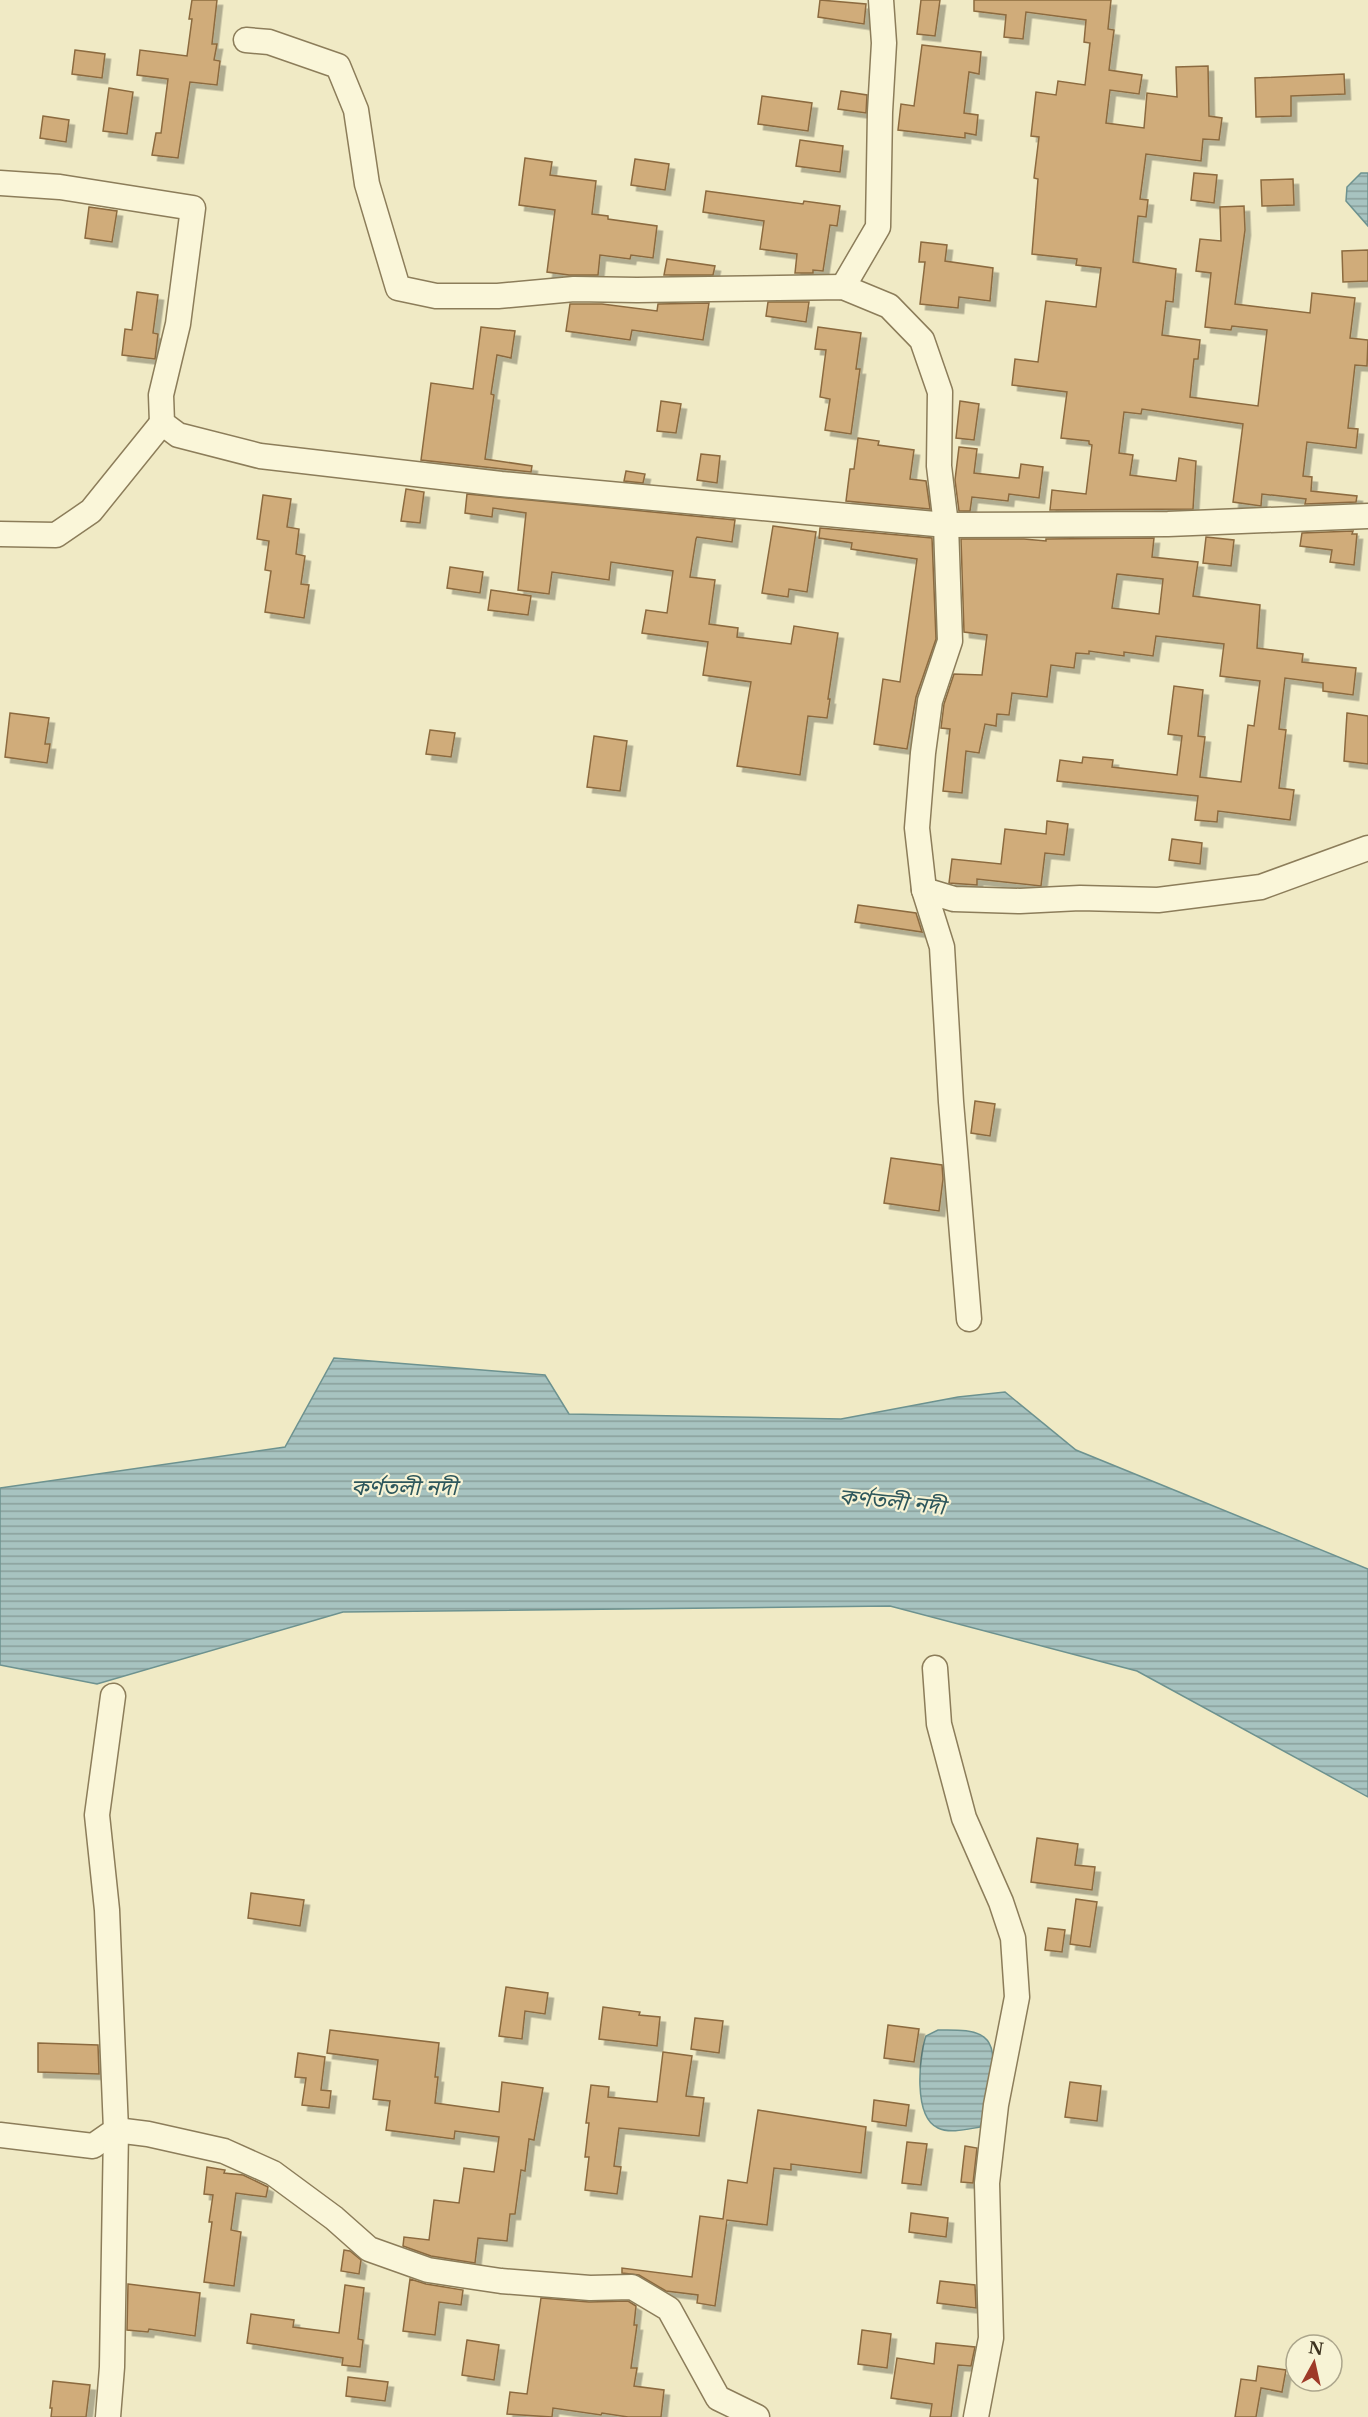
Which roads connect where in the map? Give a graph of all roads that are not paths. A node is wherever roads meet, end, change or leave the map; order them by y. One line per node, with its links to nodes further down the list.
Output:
1 (880, 0): 4 (street)
2 (246, 40): 4 (street)
3 (0, 183): 5 (street)
4 (843, 287): 7 (street)
5 (162, 423): 7 (street); 8 (street)
6 (1368, 516): 7 (street)
7 (946, 525): 10 (street)
8 (0, 534)
9 (1368, 848): 10 (street)
10 (924, 890): 11 (street)
11 (969, 1318)
12 (935, 1668): 18 (street)
13 (113, 1696): 14 (street)
14 (116, 2130): 15 (street); 16 (street); 17 (street)
15 (0, 2134)
16 (108, 2417)
17 (757, 2417)
18 (976, 2417)

